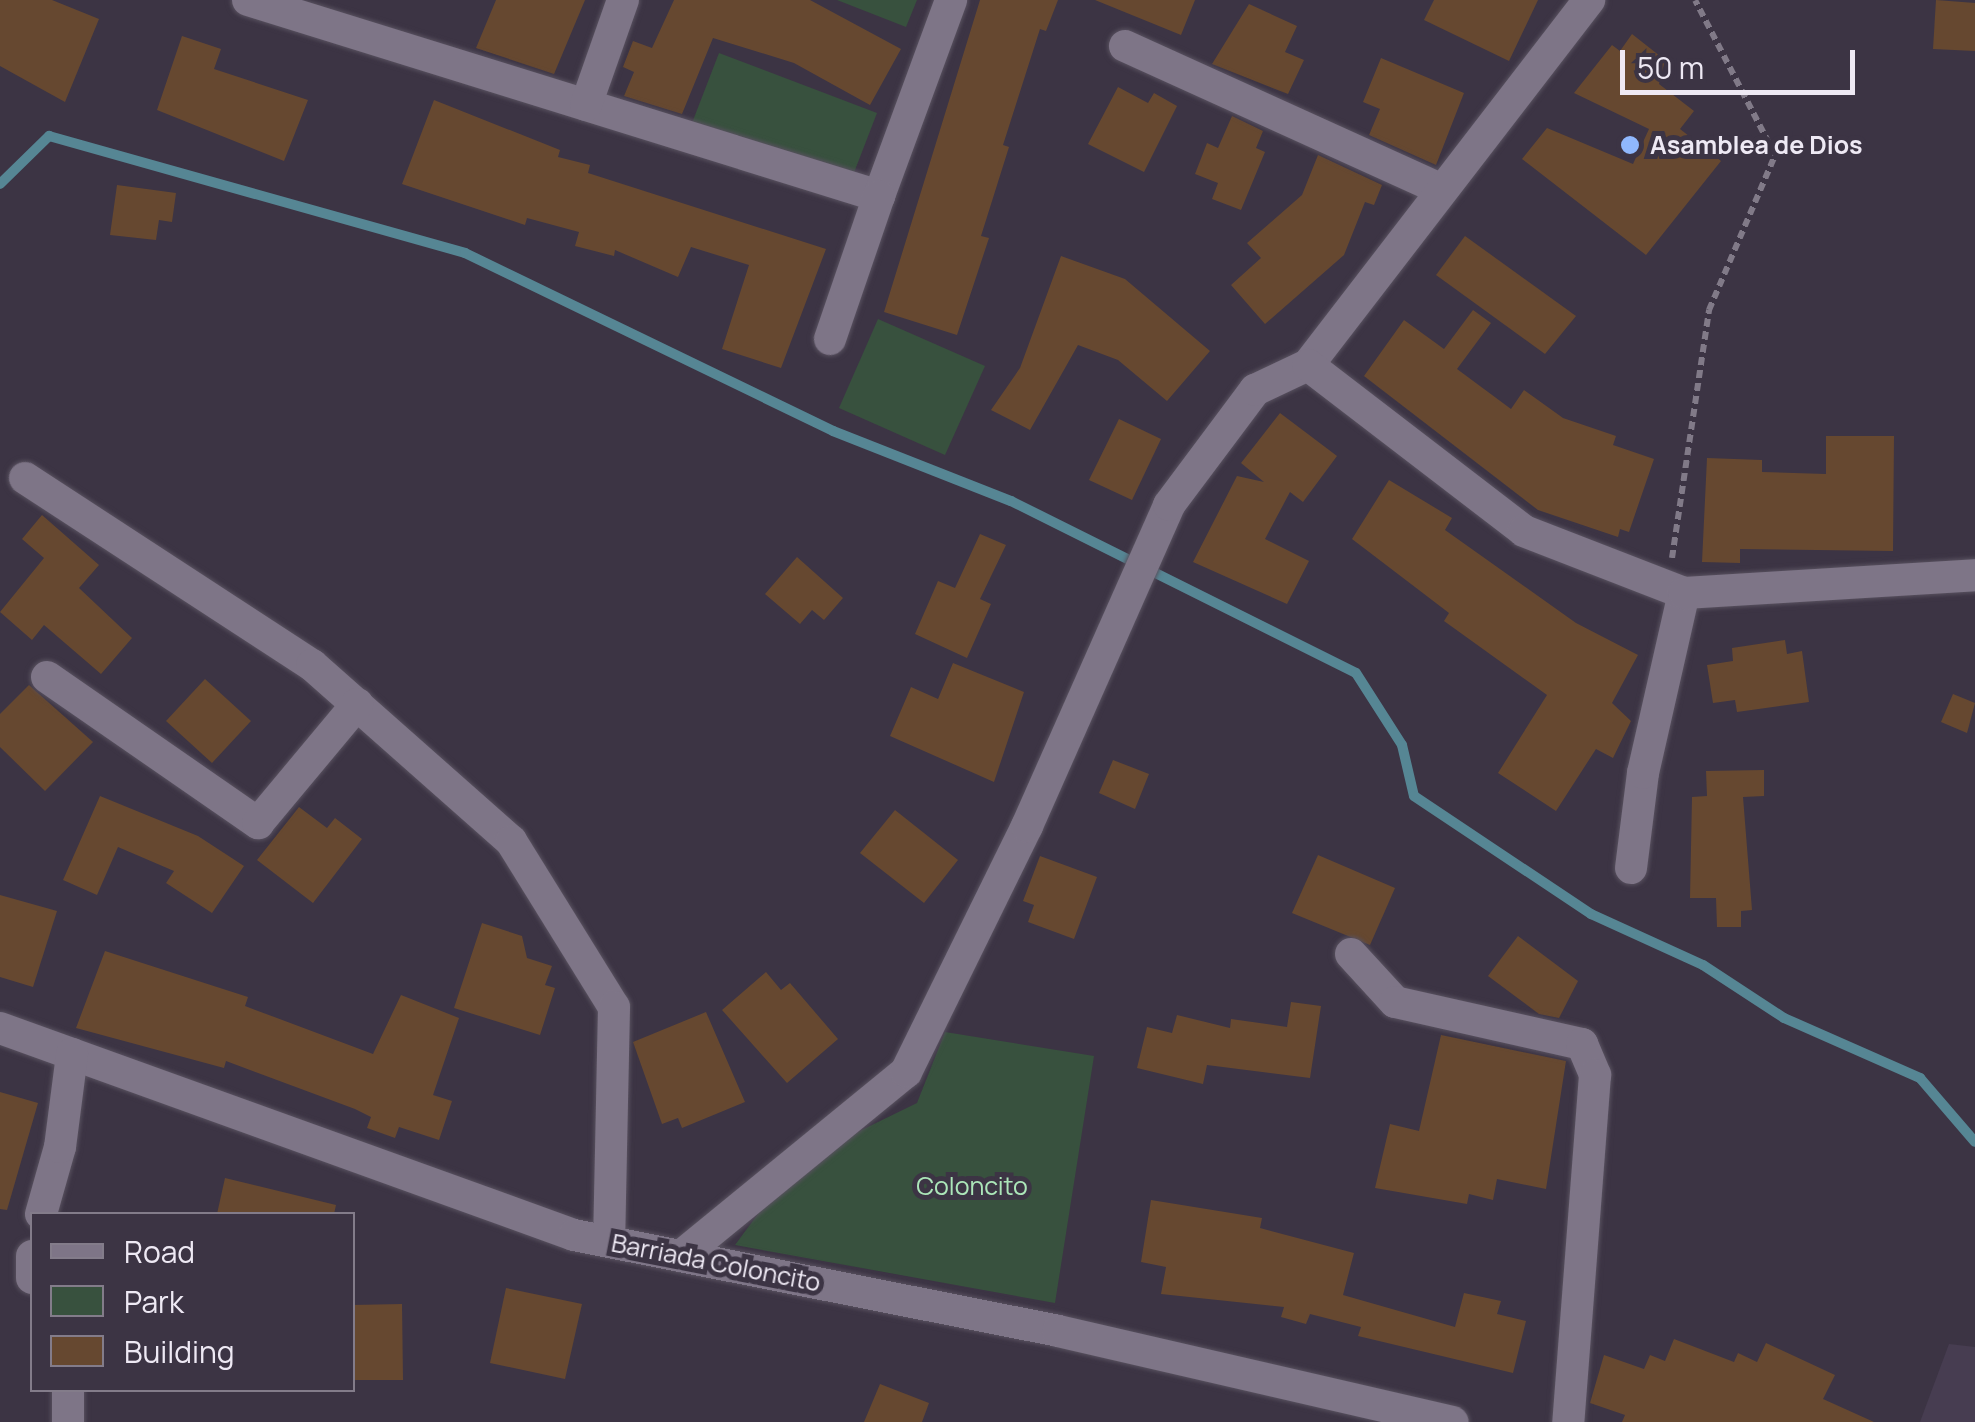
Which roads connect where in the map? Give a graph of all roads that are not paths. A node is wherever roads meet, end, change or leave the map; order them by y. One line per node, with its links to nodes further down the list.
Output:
1 (248, 0): 5 (street)
2 (623, 0): 7 (street)
3 (951, 0): 9 (street)
4 (1588, 0): 8 (street)
5 (286, 6): 7 (street)
6 (1125, 46): 8 (street)
7 (586, 105): 9 (street)
8 (1442, 190): 11 (street)
9 (879, 196): 10 (street)
10 (830, 339)
11 (1308, 365): 14 (street); 23 (street)
12 (25, 478): 16 (street)
13 (1975, 575): 14 (street)
14 (1676, 590): 17 (street)
15 (47, 677): 16 (street)
16 (357, 704): 22 (street)
17 (1630, 868)
18 (1352, 954): 27 (street)
19 (0, 1028): 20 (street, Barriada Coloncito)
20 (72, 1054): 21 (street); 22 (street, Barriada Coloncito)
21 (42, 1212)
22 (609, 1241): 23 (street, Barriada Coloncito)
23 (681, 1256): 26 (street, Barriada Coloncito)
24 (68, 1392): 25 (street)
25 (68, 1422)
26 (1453, 1422)
27 (1568, 1422)

